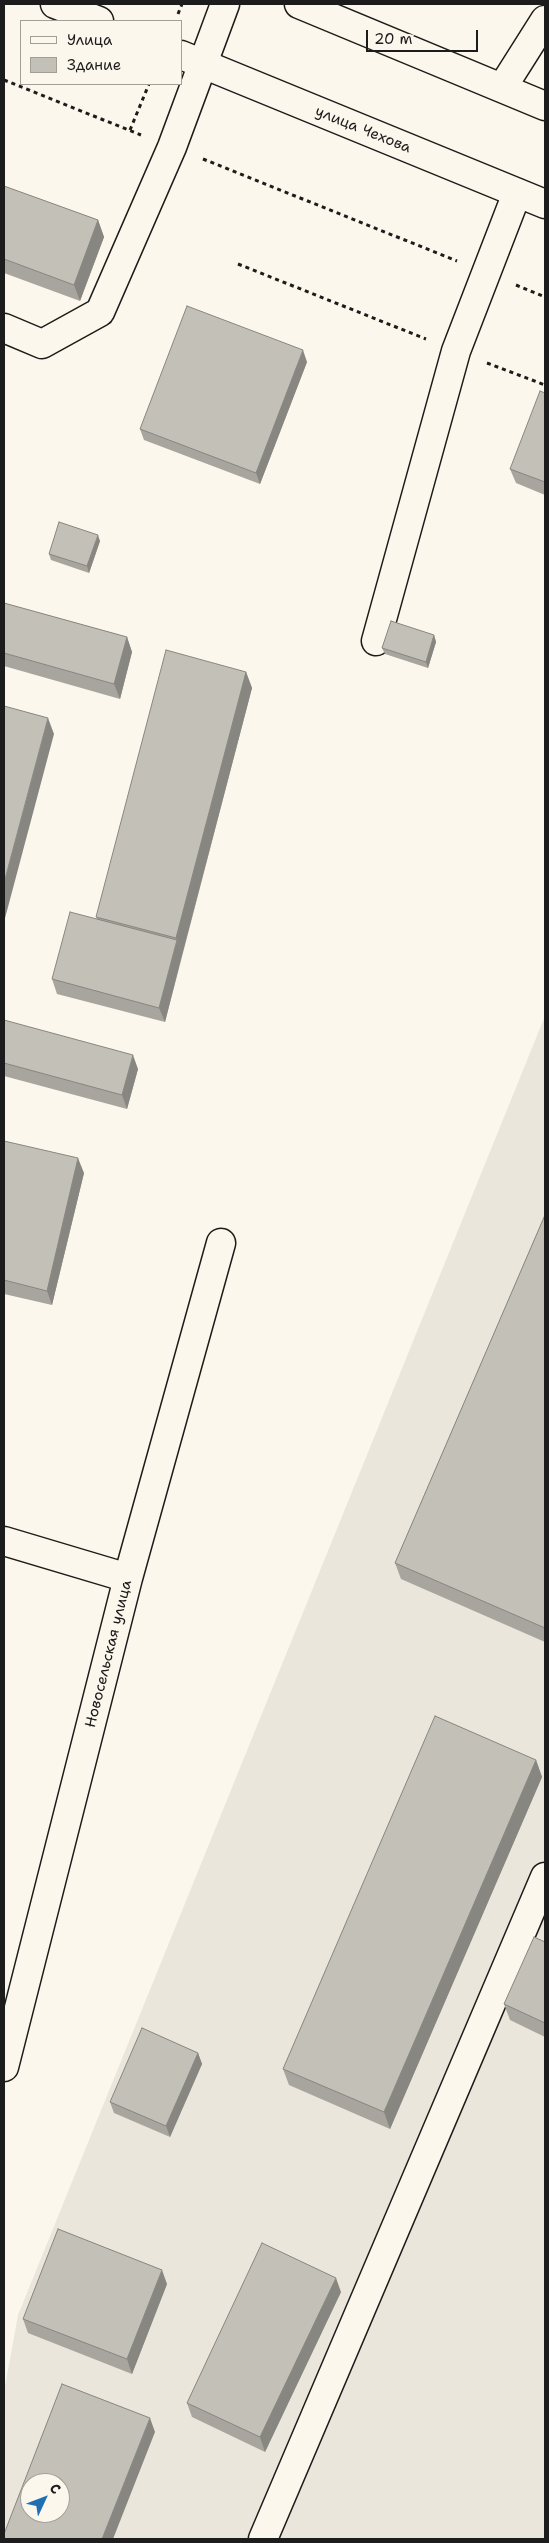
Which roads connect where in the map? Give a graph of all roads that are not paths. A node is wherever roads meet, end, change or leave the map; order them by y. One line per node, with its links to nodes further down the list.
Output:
1 (55, 4): 4 (street)
2 (225, 4): 6 (street)
3 (299, 4): 7 (street)
4 (96, 20)
5 (545, 20): 7 (street)
6 (192, 59): 9 (street, улица Чехова); 11 (street)
7 (502, 88): 8 (street)
8 (545, 106)
9 (517, 192): 10 (street, улица Чехова); 12 (street)
10 (545, 204)
11 (4, 328)
12 (376, 641)
13 (222, 1243): 15 (street, Новосельская улица)
14 (4, 1541): 15 (street)
15 (128, 1578): 17 (street, Новосельская улица)
16 (545, 1877): 18 (street)
17 (4, 2067)
18 (263, 2539)

